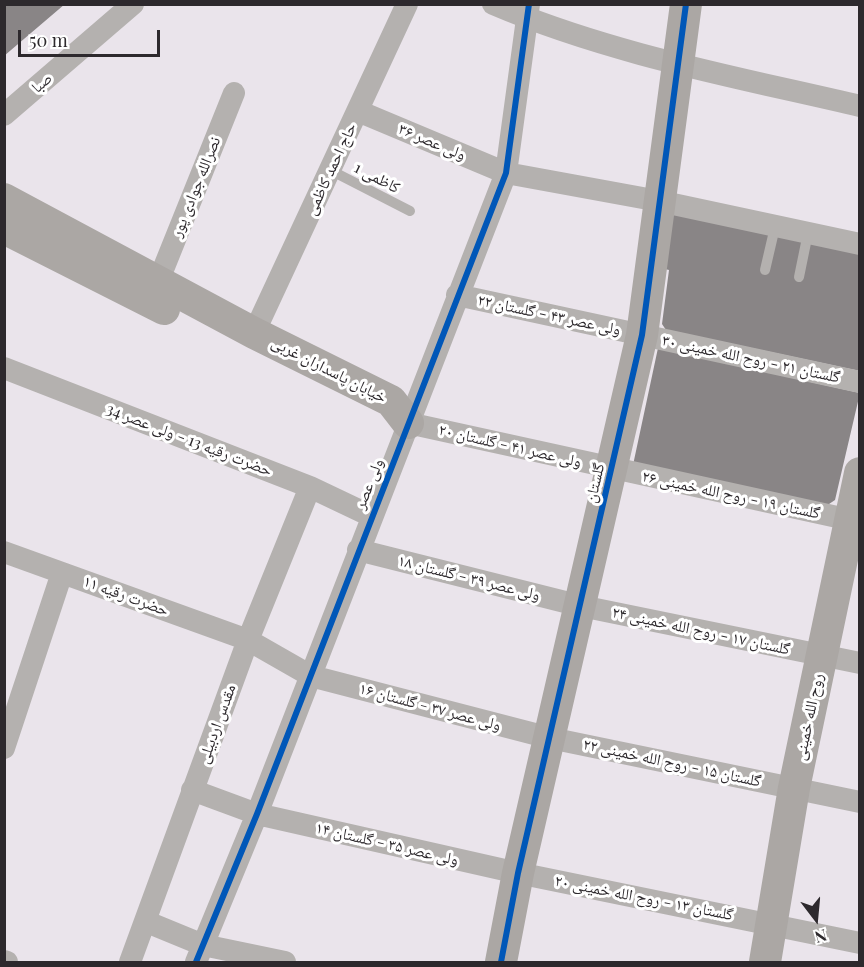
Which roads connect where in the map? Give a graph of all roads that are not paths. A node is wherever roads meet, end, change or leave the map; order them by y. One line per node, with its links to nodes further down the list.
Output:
1 (133, 4): 10 (street, صبا)
2 (407, 4): 9 (street, حاج احمد کاظمی)
3 (493, 4): 5 (street)
4 (686, 4): 6 (street, گلستان)
5 (528, 12): 6 (street); 12 (street, ولی عصر)
6 (678, 65): 8 (street); 14 (street, گلستان)
7 (234, 93): 22 (street, نصرالله جوادی پور)
8 (860, 106)
9 (358, 111): 11 (street, حاج احمد کاظمی); 12 (street, ولی عصر ۳۶)
10 (4, 115)
11 (330, 170): 15 (lane, کاظمی 1); 24 (street, حاج احمد کاظمی)
12 (506, 173): 14 (street, ولی عصر ۳۶); 23 (street, ولی عصر)
13 (4, 200): 22 (street, خیابان پاسداران غربی)
14 (658, 201): 16 (street, ولی عصر ۳۶); 25 (street, گلستان)
15 (410, 211)
16 (775, 227): 17 (street, ولی عصر ۳۶); 20 (lane)
17 (807, 233): 19 (street, ولی عصر ۳۶); 21 (lane)
18 (6, 234): 28 (street, خیابان پاسداران غربی)
19 (860, 244)
20 (765, 270)
21 (799, 277)
22 (158, 282): 24 (street, خیابان پاسداران غربی)
23 (457, 295): 25 (street, ولی عصر ۴۳ - گلستان ۲۲); 28 (street, ولی عصر)
24 (254, 333): 28 (street, خیابان پاسداران غربی)
25 (642, 335): 27 (street, گلستان ۲۱ - روح الله خمینی ۳۰); 29 (street, گلستان)
26 (4, 368): 31 (street, حضرت رقیه 13 - ولی عصر 34)
27 (860, 382)
28 (408, 423): 29 (street, ولی عصر ۴۱ - گلستان ۲۰); 32 (street, ولی عصر)
29 (613, 469): 33 (street, گلستان ۱۹ - روح الله خمینی ۲۶); 37 (street, گلستان)
30 (860, 473): 33 (street, روح الله خمینی)
31 (310, 487): 32 (street, حضرت رقیه 13 - ولی عصر 34); 38 (street, مقدس اردبیلی)
32 (371, 516): 34 (street, ولی عصر)
33 (855, 521): 39 (street, روح الله خمینی)
34 (358, 550): 37 (street, ولی عصر ۳۹ - گلستان ۱۸); 41 (street, ولی عصر)
35 (4, 552): 36 (street, حضرت رقیه ۱۱)
36 (62, 573): 38 (street, حضرت رقیه ۱۱); 43 (street)
37 (580, 606): 39 (street, گلستان ۱۷ - روح الله خمینی ۲۴); 42 (street, گلستان)
38 (248, 640): 41 (street, حضرت رقیه ۱۱); 45 (street, مقدس اردبیلی)
39 (821, 656): 40 (street, گلستان ۱۷ - روح الله خمینی ۲۴); 44 (street, روح الله خمینی)
40 (860, 663)
41 (310, 676): 42 (street, ولی عصر ۳۷ - گلستان ۱۶); 47 (street, ولی عصر)
42 (550, 738): 44 (street, گلستان ۱۵ - روح الله خمینی ۲۲); 48 (street, گلستان)
43 (4, 748)
44 (794, 788): 46 (street, گلستان ۱۵ - روح الله خمینی ۲۲); 50 (street, روح الله خمینی)
45 (192, 790): 47 (street, ولی عصر ۳۵ - گلستان ۱۴); 49 (street, مقدس اردبیلی)
46 (860, 802)
47 (256, 814): 48 (street, ولی عصر ۳۵ - گلستان ۱۴); 52 (street, ولی عصر)
48 (518, 873): 50 (street, گلستان ۱۳ - روح الله خمینی ۲۰); 55 (street, گلستان)
49 (147, 922): 52 (street); 53 (street, مقدس اردبیلی)
50 (771, 923): 51 (street, گلستان ۱۳ - روح الله خمینی ۲۰); 56 (street, روح الله خمینی)
51 (860, 943)
52 (199, 954): 54 (street)
53 (130, 963)
54 (285, 963)
55 (501, 963)
56 (765, 963)

